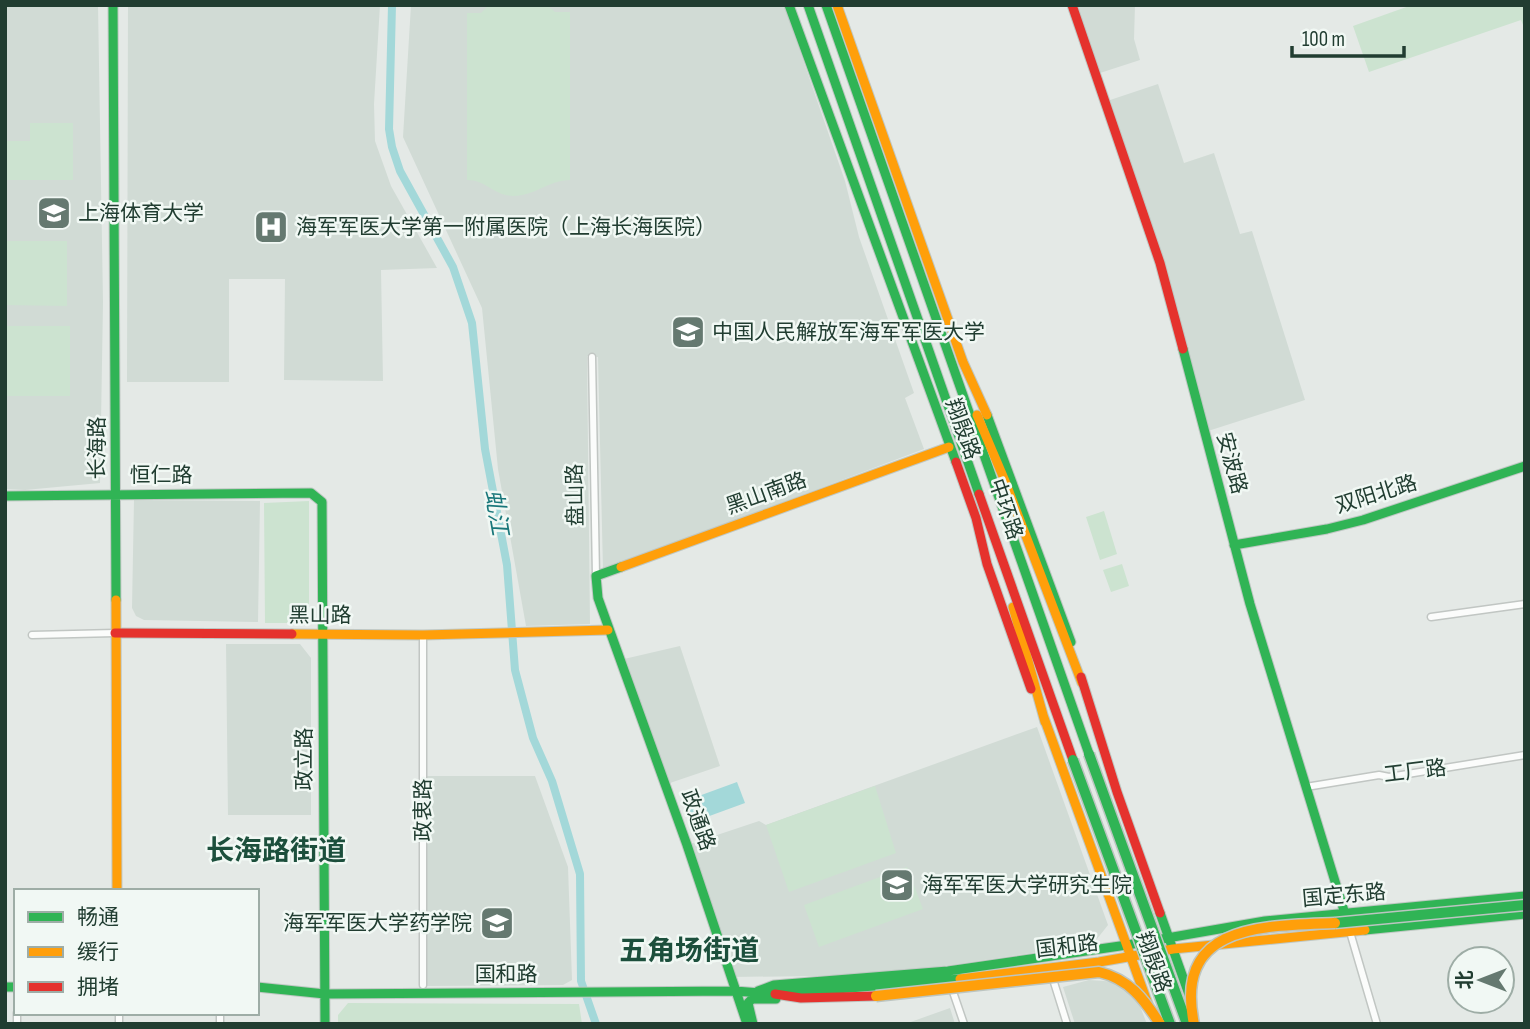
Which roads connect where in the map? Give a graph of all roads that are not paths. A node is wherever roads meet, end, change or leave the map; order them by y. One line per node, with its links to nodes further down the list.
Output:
1 (113, 5): 11 (main road, 长海路)
2 (789, 5): 9 (main road, 翔殷路)
3 (808, 5): 14 (main road, 中环路)
4 (826, 5): 8 (main road, 中环路)
5 (837, 5): 24 (main road, 翔殷路)
6 (1072, 5): 15 (main road, 安波路)
7 (592, 356): 16 (street, 盘山路)
8 (951, 358): 24 (main road); 54 (main road, 中环路, bridge)
9 (949, 447): 16 (main road, 黑山南路); 25 (main road, 翔殷路)
10 (1525, 466): 15 (main road, 双阳北路)
11 (116, 494): 12 (main road, 恒仁路); 13 (main road, 恒仁路); 20 (main road, 长海路)
12 (5, 496)
13 (317, 496): 22 (main road, 政立路)
14 (987, 513): 25 (main road); 53 (main road, 中环路, bridge)
15 (1234, 545): 27 (main road, 安波路)
16 (597, 576): 19 (main road, 盘山路)
17 (1525, 604): 18 (street)
18 (1431, 617)
19 (608, 630): 23 (main road, 黑山路); 42 (main road, 政通路)
20 (115, 632): 21 (street, 黑山路); 22 (main road, 黑山路); 28 (main road, 长海路)
21 (32, 635)
22 (323, 635): 23 (main road, 黑山路); 44 (main road, 政立路)
23 (423, 635): 40 (street, 政衷路)
24 (1082, 682): 34 (main road, 翔殷路)
25 (1045, 722): 35 (main road, 翔殷路)
26 (1525, 755): 27 (street, 工厂路)
27 (1306, 787): 31 (main road, 安波路)
28 (117, 889)
29 (1525, 897): 31 (main road, 国定东路)
30 (1525, 905): 54 (main road, bridge)
31 (1345, 914): 33 (main road, 安波路); 34 (main road, 国定东路)
32 (1525, 914): 33 (main road, 国定东路)
33 (1350, 932): 36 (main road, 国定东路); 55 (street)
34 (1165, 938): 35 (main road, 国定东路); 36 (main road, 翔殷路)
35 (1127, 945): 37 (main road, 翔殷路); 43 (main road, 国和路)
36 (1169, 950): 37 (main road, 国和路); 54 (main road, 翔殷路)
37 (1132, 957): 38 (main road, 国和路); 52 (main road, 翔殷路)
38 (1049, 967): 39 (main road, 国和路); 51 (street)
39 (949, 981): 45 (main road, 国和路); 50 (street)
40 (423, 985)
41 (259, 987): 44 (main road, 国和路)
42 (735, 991): 43 (main road, 国和路); 44 (main road, 国和路); 48 (main road, 政通路)
43 (756, 991): 45 (main road, 国和路)
44 (324, 994): 47 (main road, 政立路)
45 (775, 994): 46 (main road)
46 (801, 998): 49 (main road); 52 (main road, bridge)
47 (325, 1024)
48 (747, 1024)
49 (753, 1024)
50 (964, 1024)
51 (1068, 1024)
52 (1158, 1024)
53 (1170, 1024)
54 (1193, 1024)
55 (1377, 1024)

